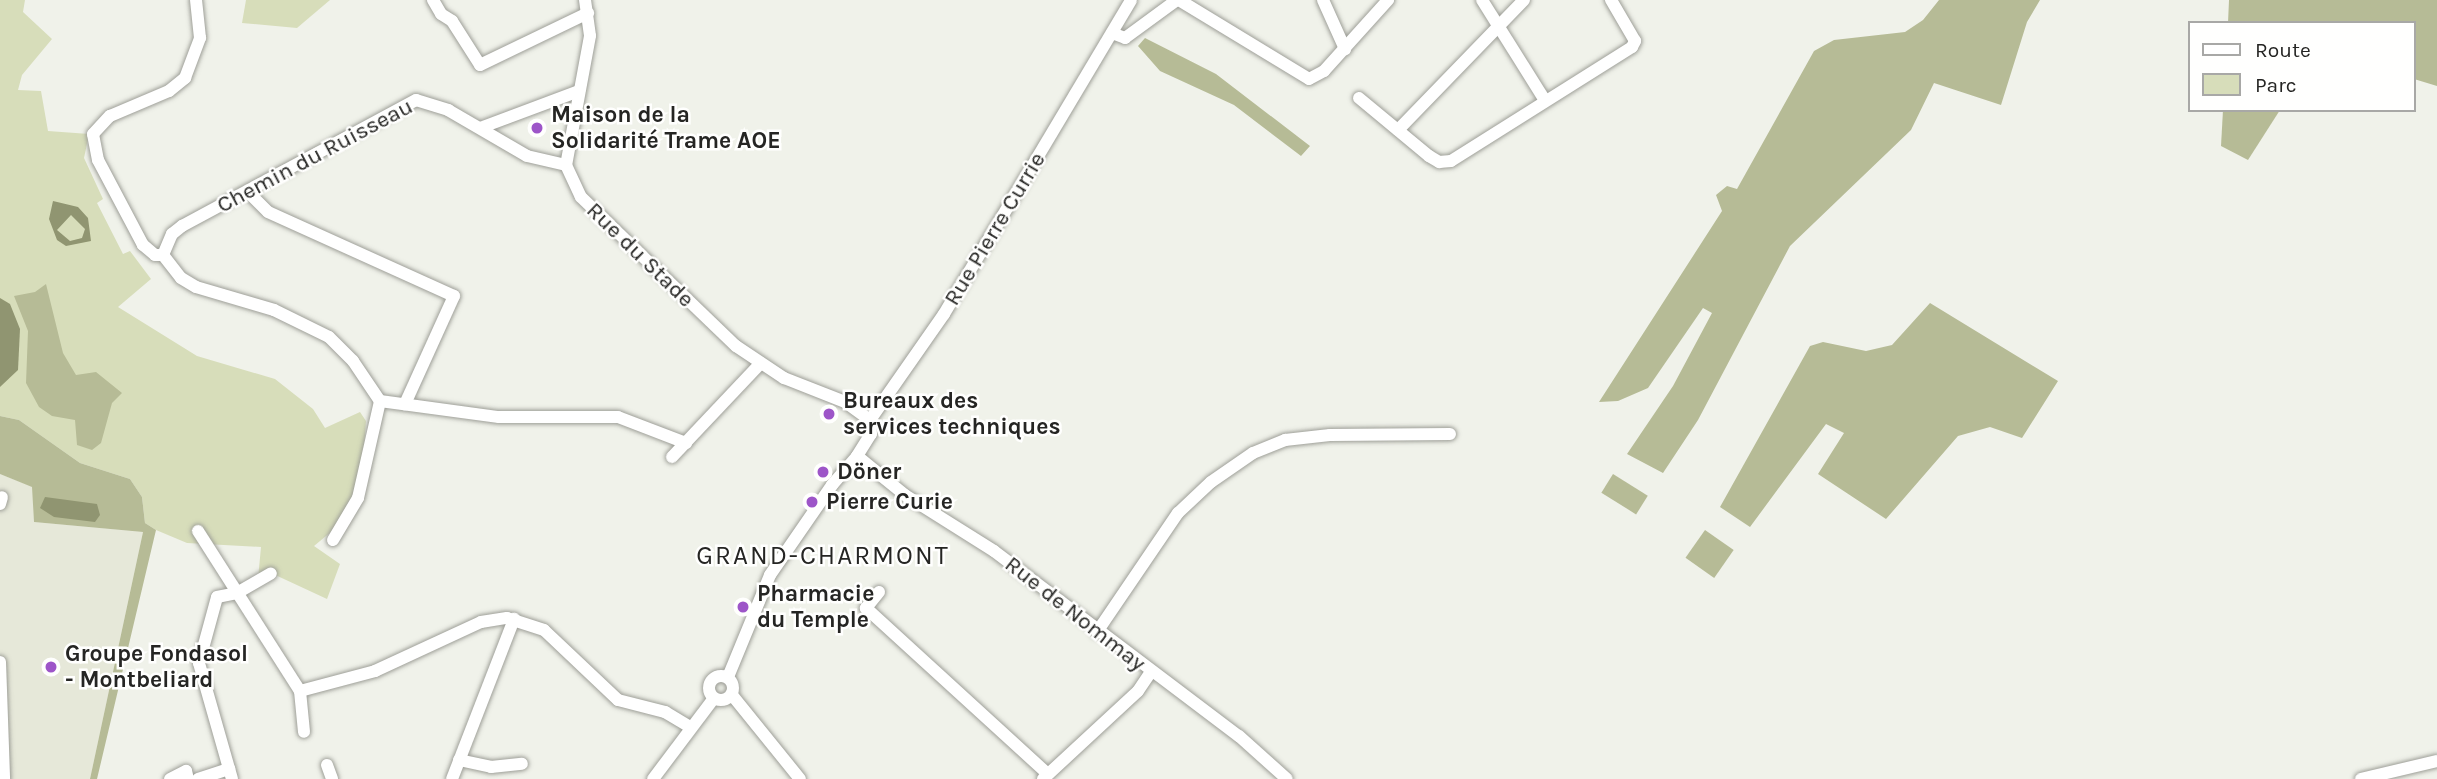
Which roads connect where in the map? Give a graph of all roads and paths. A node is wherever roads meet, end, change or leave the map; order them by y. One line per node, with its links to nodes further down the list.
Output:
1 (196, 0): 22 (street)
2 (433, 0): 11 (street)
3 (585, 0): 11 (street)
4 (1132, 0): 13 (street, Rue Pierre Currie)
5 (1178, 0): 13 (street); 14 (street)
6 (1323, 0): 14 (street)
7 (1388, 0): 14 (street)
8 (1482, 0): 12 (street)
9 (1524, 0): 12 (street)
10 (1611, 0): 17 (street)
11 (589, 13): 15 (street)
12 (1498, 25): 17 (street); 19 (street)
13 (1112, 33): 26 (street, Rue Pierre Currie)
14 (1345, 49)
15 (579, 91): 18 (street); 20 (street)
16 (1359, 98): 19 (street)
17 (1544, 99): 19 (street)
18 (480, 128): 20 (street, Chemin du Ruisseau); 21 (street, Chemin du Ruisseau)
19 (1398, 130)
20 (566, 165): 23 (street, Rue du Stade)
21 (248, 192): 22 (street, Chemin du Ruisseau); 25 (street)
22 (163, 255): 24 (street)
23 (761, 363): 26 (street, Rue du Stade); 28 (street)
24 (380, 401): 25 (street); 32 (street)
25 (405, 404): 28 (street)
26 (870, 420): 29 (street, Rue Pierre Currie)
27 (1450, 434): 37 (street)
28 (686, 443): 30 (street)
29 (858, 456): 37 (street, Rue de Nommay); 40 (street, Rue Pierre Currie)
30 (672, 457)
31 (198, 531): 35 (street)
32 (333, 540)
33 (271, 573): 35 (street)
34 (879, 592): 51 (street)
35 (237, 593): 41 (street); 50 (street)
36 (514, 619): 41 (street); 44 (street); 46 (street)
37 (1097, 632): 39 (street, Rue de Nommay)
38 (0, 662): 52 (street)
39 (1151, 673): 51 (street); 60 (street, Rue de Nommay)
40 (728, 677): 42 (street); 43 (street)
41 (300, 691): 45 (street)
42 (732, 695): 43 (street); 59 (street)
43 (714, 698): 44 (street)
44 (690, 727): 58 (street)
45 (304, 732)
46 (459, 760): 48 (street); 57 (street)
47 (2437, 761): 61 (street)
48 (522, 764)
49 (327, 765): 56 (street)
50 (231, 774): 55 (street)
51 (1046, 777)
52 (4, 779)
53 (170, 779): 54 (street)
54 (188, 779)
55 (198, 779)
56 (332, 779)
57 (452, 779)
58 (653, 779)
59 (800, 779)
60 (1287, 779)
61 (2361, 779)

